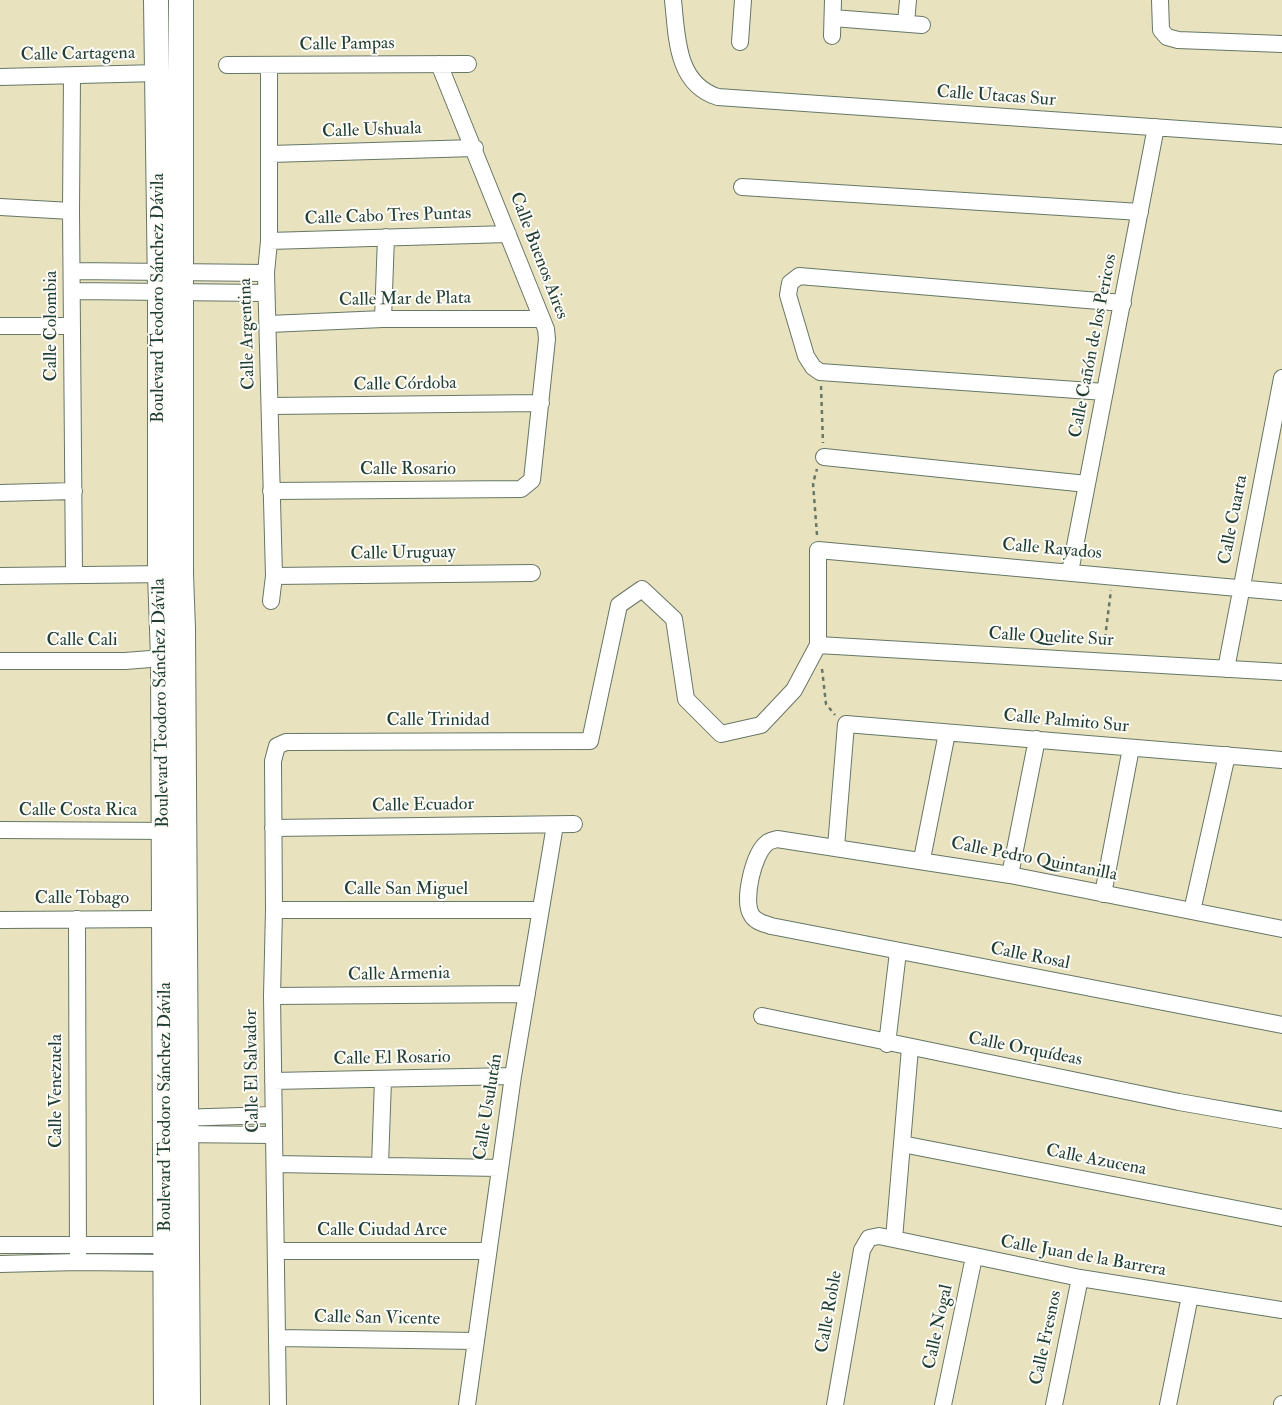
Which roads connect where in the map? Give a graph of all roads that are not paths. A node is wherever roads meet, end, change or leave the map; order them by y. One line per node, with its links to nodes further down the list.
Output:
1 (156, 0): 16 (street, Boulevard Teodoro Sánchez Dávila)
2 (181, 0): 32 (street, Boulevard Teodoro Sánchez Dávila)
3 (673, 0): 19 (street, Calle Utacas Sur)
4 (743, 0): 10 (street)
5 (833, 0): 8 (street)
6 (908, 0): 8 (street)
7 (1160, 0): 11 (street)
8 (833, 18): 9 (street)
9 (832, 36)
10 (740, 42)
11 (1282, 44)
12 (226, 64): 15 (street, Calle Pampas)
13 (439, 64): 14 (street, Calle Pampas); 15 (street, Calle Pampas); 21 (street, Calle Buenos Aires)
14 (468, 64)
15 (269, 66): 22 (street, Calle Argentina)
16 (158, 73): 18 (street, Calle Cartagena); 32 (street, Boulevard Teodoro Sánchez Dávila)
17 (0, 76): 18 (street, Calle Cartagena)
18 (72, 76): 25 (street, Calle Colombia)
19 (1156, 127): 20 (street, Calle Utacas Sur); 26 (street, Calle Cañón de los Pericos)
20 (1282, 136)
21 (475, 148): 22 (street, Calle Ushuala); 27 (street, Calle Buenos Aires)
22 (270, 154): 29 (street, Calle Argentina)
23 (742, 187): 26 (street)
24 (0, 207): 25 (street)
25 (71, 211): 30 (street, Calle Colombia)
26 (1140, 212): 35 (street, Calle Cañón de los Pericos)
27 (508, 234): 28 (street, Calle Cabo Tres Puntas); 37 (street, Calle Buenos Aires)
28 (386, 238): 29 (street, Calle Cabo Tres Puntas); 36 (street)
29 (269, 241): 31 (street, Calle Argentina)
30 (72, 271): 32 (street); 33 (street, Calle Colombia)
31 (266, 273): 32 (street); 34 (street, Calle Argentina)
32 (171, 282): 33 (street); 34 (street); 53 (street, Boulevard Teodoro Sánchez Dávila)
33 (73, 291): 40 (street, Calle Colombia)
34 (266, 293): 38 (street, Calle Argentina)
35 (1122, 302): 42 (street, Calle Cañón de los Pericos); 42 (street)
36 (382, 319): 37 (street, Calle Mar de Plata); 38 (street, Calle Mar de Plata)
37 (542, 319): 43 (street, Calle Buenos Aires)
38 (269, 324): 44 (street, Calle Argentina)
39 (0, 326): 40 (street)
40 (72, 326): 48 (street, Calle Colombia)
41 (1282, 378): 57 (street, Calle Cuarta)
42 (1105, 392): 47 (street, Calle Cañón de los Pericos)
43 (541, 403): 44 (street, Calle Córdoba); 46 (street, Calle Buenos Aires)
44 (270, 406): 49 (street, Calle Argentina)
45 (824, 457): 47 (street)
46 (534, 472): 49 (street, Calle Rosario)
47 (1087, 484): 51 (street, Calle Cañón de los Pericos)
48 (74, 491): 50 (street); 54 (street, Calle Colombia)
49 (272, 491): 56 (street, Calle Argentina)
50 (0, 493)
51 (1070, 572): 57 (street, Calle Rayados); 60 (street, Calle Rayados)
52 (532, 573): 56 (street, Calle Uruguay)
53 (170, 574): 54 (street); 61 (street, Boulevard Teodoro Sánchez Dávila); 75 (street, Boulevard Teodoro Sánchez Dávila)
54 (74, 575): 55 (street)
55 (0, 576)
56 (274, 576): 59 (street, Calle Argentina)
57 (1241, 589): 58 (street, Calle Rayados); 63 (street, Calle Cuarta)
58 (1282, 592)
59 (271, 601)
60 (818, 645): 63 (street, Calle Quelite Sur); 67 (street, Calle Trinidad)
61 (163, 658): 62 (street, Calle Cali); 75 (street, Boulevard Teodoro Sánchez Dávila)
62 (0, 661)
63 (1226, 669): 64 (street, Calle Quelite Sur)
64 (1282, 672)
65 (947, 732): 66 (street, Calle Palmito Sur); 77 (street, Calle Palmito Sur); 78 (street)
66 (1037, 739): 68 (street, Calle Palmito Sur); 79 (street)
67 (286, 742): 73 (street, Calle El Salvador)
68 (1131, 748): 69 (street, Calle Palmito Sur); 80 (street)
69 (1228, 755): 70 (street, Calle Palmito Sur); 83 (street)
70 (1282, 760)
71 (574, 824): 72 (street, Calle Ecuador)
72 (555, 825): 73 (street, Calle Ecuador); 82 (street, Calle Usulután)
73 (273, 828): 81 (street, Calle El Salvador)
74 (0, 830): 75 (street, Calle Costa Rica)
75 (174, 831): 85 (street, Boulevard Teodoro Sánchez Dávila); 100 (street, Boulevard Teodoro Sánchez Dávila)
76 (778, 839): 77 (street, Calle Pedro Quintanilla); 88 (street, Calle Rosal)
77 (836, 847): 78 (street, Calle Pedro Quintanilla)
78 (922, 859): 79 (street, Calle Pedro Quintanilla)
79 (1010, 874): 80 (street, Calle Pedro Quintanilla)
80 (1103, 894): 83 (street, Calle Pedro Quintanilla)
81 (274, 910): 82 (street, Calle San Miguel); 90 (street, Calle El Salvador)
82 (539, 910): 89 (street, Calle Usulután)
83 (1192, 911): 87 (street, Calle Pedro Quintanilla)
84 (76, 919): 85 (street, Calle Tobago); 86 (street, Calle Tobago); 109 (street, Calle Venezuela)
85 (164, 919): 100 (street, Boulevard Teodoro Sánchez Dávila)
86 (0, 920)
87 (1282, 929)
88 (898, 952): 92 (street, Calle Rosal); 93 (street)
89 (528, 994): 90 (street, Calle Armenia); 95 (street, Calle Usulután)
90 (272, 996): 97 (street, Calle El Salvador)
91 (762, 1016): 93 (street, Calle Orquídeas)
92 (1282, 1025)
93 (887, 1044): 94 (street, Calle Orquídeas)
94 (910, 1048): 99 (street, Calle Orquídeas); 102 (street)
95 (513, 1076): 96 (street, Calle El Rosario); 105 (street, Calle Usulután)
96 (383, 1080): 97 (street, Calle El Rosario); 104 (street)
97 (273, 1081): 98 (street, Calle El Salvador)
98 (273, 1115): 100 (street); 101 (street, Calle El Salvador)
99 (1282, 1120)
100 (175, 1126): 101 (street); 112 (street, Boulevard Teodoro Sánchez Dávila); 123 (street, Boulevard Teodoro Sánchez Dávila)
101 (273, 1135): 103 (street, Calle El Salvador)
102 (902, 1144): 106 (street, Calle Azucena); 107 (street)
103 (275, 1164): 104 (street); 110 (street, Calle El Salvador)
104 (380, 1165): 105 (street)
105 (500, 1168): 111 (street, Calle Usulután)
106 (1282, 1218)
107 (886, 1238): 113 (street, Calle Juan de la Barrera); 125 (street, Calle Roble)
108 (0, 1245): 109 (street)
109 (78, 1245): 112 (street); 114 (street, Calle Venezuela)
110 (276, 1251): 111 (street, Calle Ciudad Arce); 119 (street, Calle El Salvador)
111 (488, 1251): 120 (street, Calle Usulután)
112 (166, 1254): 114 (street); 122 (street, Boulevard Teodoro Sánchez Dávila)
113 (974, 1257): 116 (street, Calle Juan de la Barrera); 126 (street, Calle Nogal)
114 (78, 1262): 115 (street)
115 (0, 1264)
116 (1080, 1278): 117 (street, Calle Juan de la Barrera); 127 (street, Calle Fresnos)
117 (1190, 1296): 118 (street, Calle Juan de la Barrera); 128 (street)
118 (1282, 1310)
119 (278, 1338): 120 (street, Calle San Vicente); 124 (street, Calle El Salvador)
120 (476, 1341): 121 (street, Calle Usulután)
121 (468, 1401)
122 (166, 1405)
123 (188, 1405)
124 (278, 1405)
125 (835, 1405)
126 (943, 1405)
127 (1054, 1405)
128 (1168, 1405)

